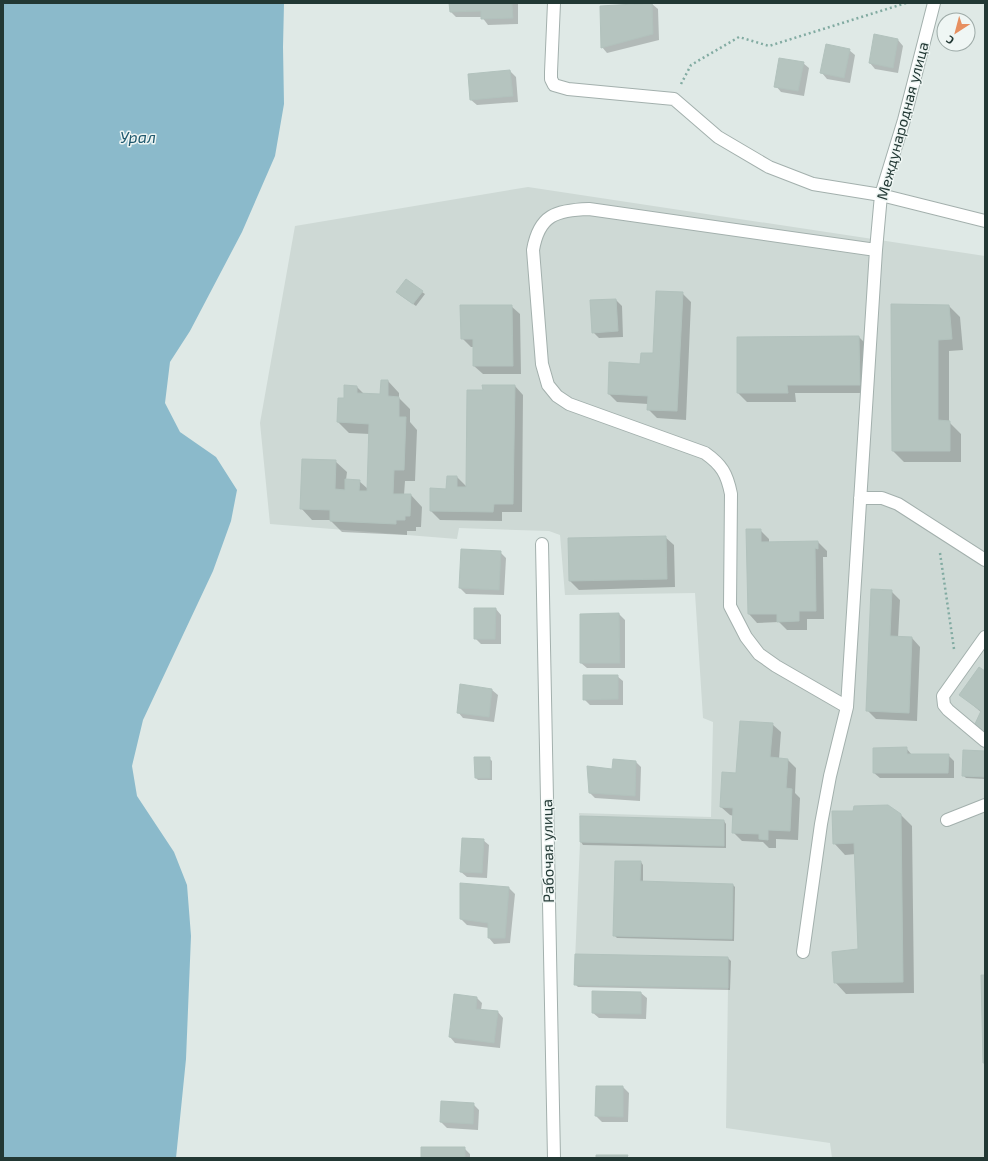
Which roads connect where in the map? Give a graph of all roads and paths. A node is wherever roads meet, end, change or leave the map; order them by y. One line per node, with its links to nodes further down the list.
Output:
1 (554, 3): 4 (street)
2 (906, 3): 4 (path)
3 (934, 3): 5 (street, Международная улица)
4 (674, 98): 5 (street)
5 (881, 195): 6 (street); 7 (street, Международная улица)
6 (985, 221)
7 (877, 245): 8 (street, Международная улица); 14 (street)
8 (860, 498): 9 (street); 14 (street, Международная улица)
9 (936, 529): 11 (street); 13 (path)
10 (542, 544): 19 (street, Рабочая улица)
11 (985, 560)
12 (985, 637): 13 (street)
13 (958, 673): 15 (street)
14 (847, 707): 18 (street, Международная улица)
15 (985, 741)
16 (985, 805): 17 (street)
17 (947, 820)
18 (804, 952)
19 (554, 1158)

